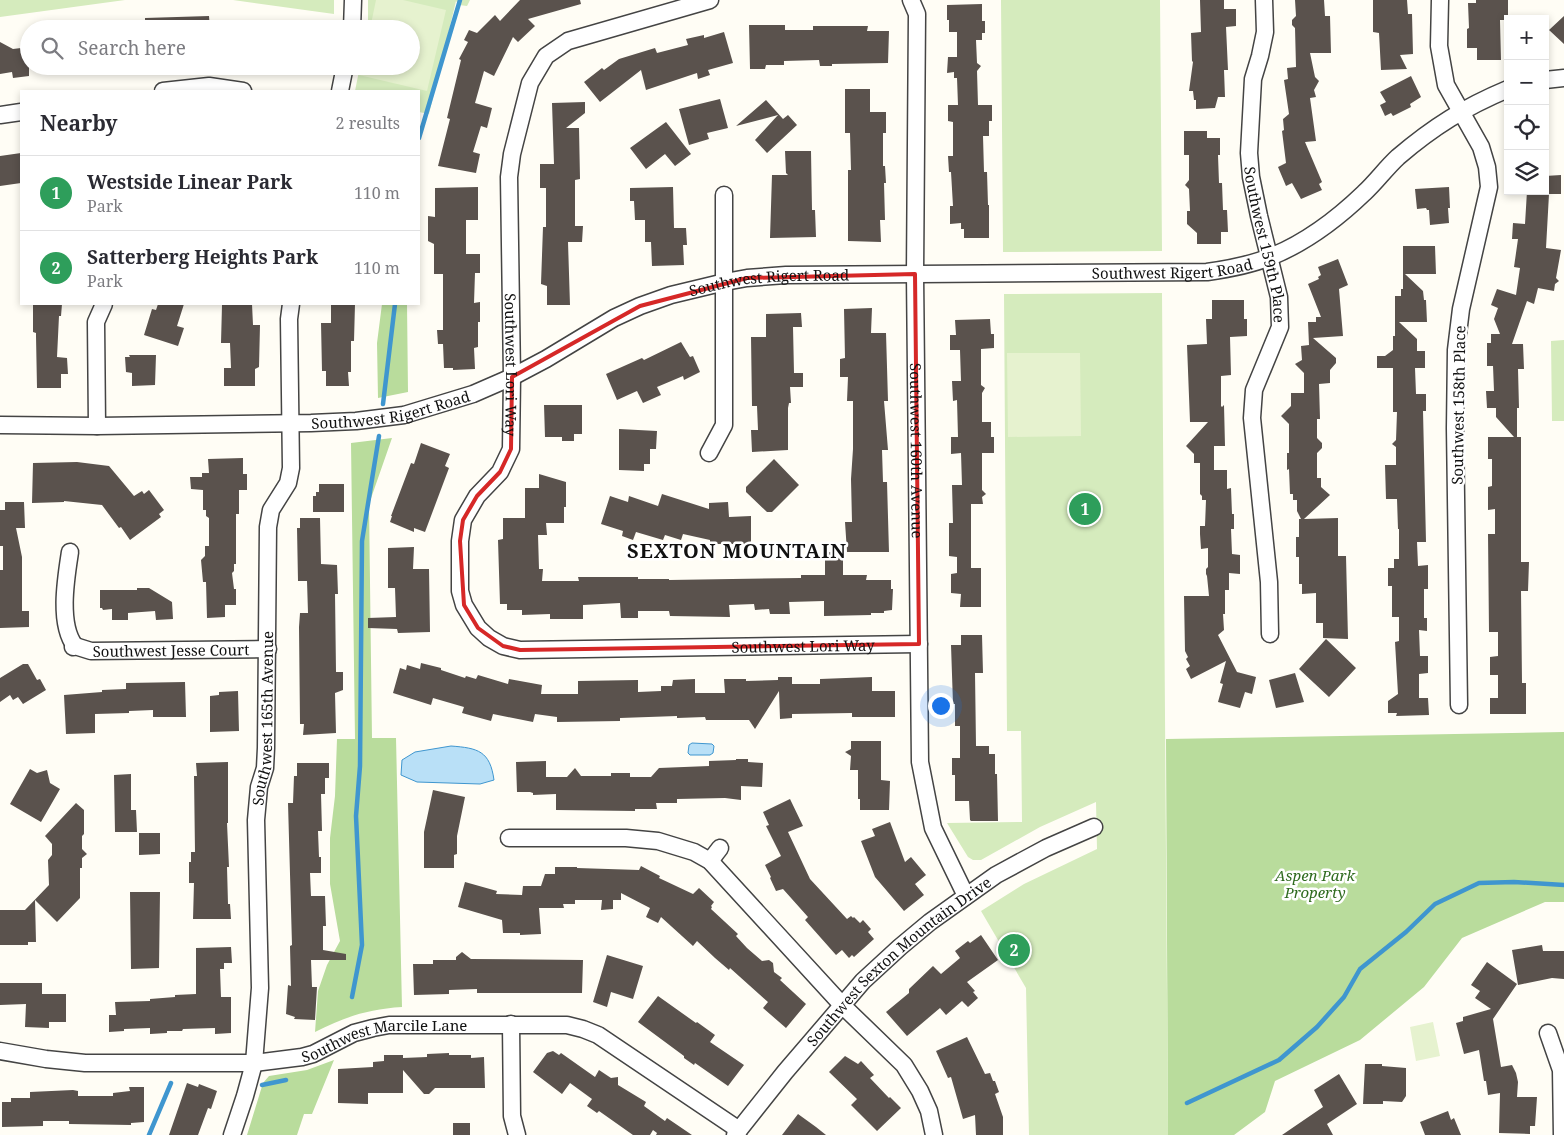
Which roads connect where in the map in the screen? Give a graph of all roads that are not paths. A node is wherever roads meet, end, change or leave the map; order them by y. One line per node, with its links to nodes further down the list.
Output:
1 (353, 0): 6 (street)
2 (710, 0): 23 (street, Southwest Lori Way)
3 (911, 0): 19 (street, Southwest 160th Avenue)
4 (1264, 0): 18 (street, Southwest 159th Place)
5 (1440, 0): 14 (street, Southwest 158th Place)
6 (352, 20)
7 (344, 75): 12 (street)
8 (1564, 78): 9 (street)
9 (1549, 80)
10 (171, 90): 11 (street)
11 (236, 90)
12 (340, 90)
13 (1504, 91): 14 (street, Southwest Rigert Road)
14 (1460, 111): 18 (street, Southwest Rigert Road); 32 (street, Southwest 158th Place)
15 (20, 112): 16 (street)
16 (0, 115)
17 (724, 195): 20 (street)
18 (1270, 257): 19 (street, Southwest Rigert Road); 29 (street, Southwest 159th Place)
19 (915, 274): 20 (street, Southwest Rigert Road); 30 (street, Southwest 160th Avenue)
20 (725, 282): 23 (street, Southwest Rigert Road); 27 (street)
21 (104, 305): 26 (street)
22 (291, 305): 24 (street, Southwest 165th Avenue)
23 (512, 377): 24 (street, Southwest Rigert Road); 30 (street, Southwest Lori Way)
24 (291, 423): 26 (street, Southwest Rigert Road); 31 (street, Southwest 165th Avenue)
25 (0, 425): 26 (street, Southwest Rigert Road)
26 (97, 426)
27 (709, 453)
28 (70, 552): 31 (street, Southwest Jesse Court)
29 (1270, 634)
30 (919, 644): 37 (street, Southwest 160th Avenue)
31 (268, 649): 42 (street, Southwest 165th Avenue)
32 (1459, 705)
33 (1094, 827): 37 (street, Southwest Sexton Mountain Drive)
34 (508, 838): 36 (street)
35 (720, 848): 36 (street)
36 (710, 861): 38 (street)
37 (966, 896): 38 (street, Southwest Sexton Mountain Drive)
38 (843, 1006): 43 (street, Southwest Sexton Mountain Drive); 46 (street)
39 (511, 1024): 42 (street, Southwest Marcile Lane); 43 (street, Southwest Marcile Lane); 45 (street)
40 (1548, 1033): 47 (street)
41 (0, 1051): 42 (street, Southwest Marcile Lane)
42 (254, 1063): 44 (street, Southwest 165th Avenue)
43 (737, 1132)
44 (232, 1135)
45 (517, 1135)
46 (934, 1135)
47 (1562, 1135)

